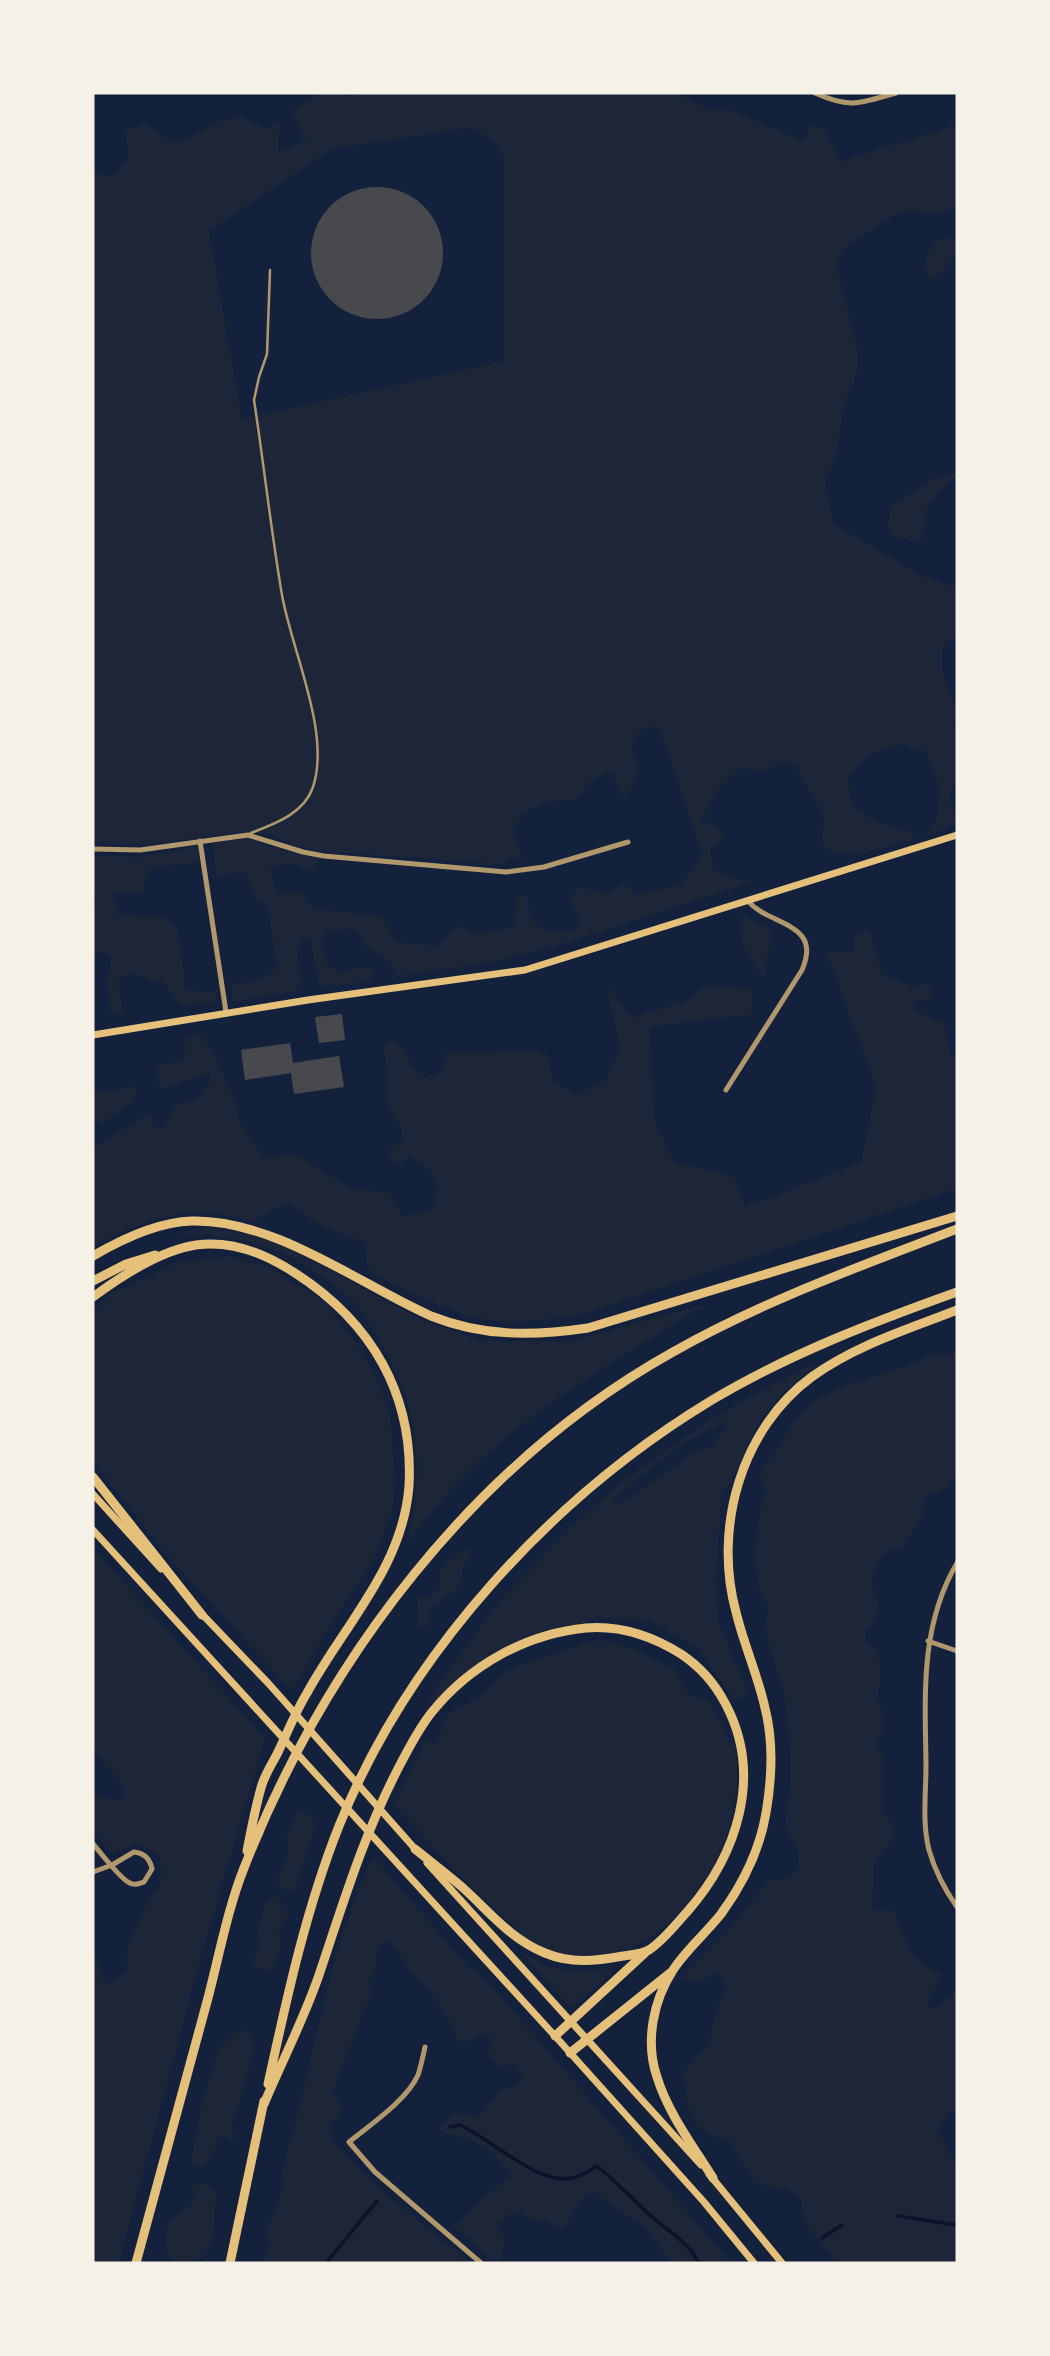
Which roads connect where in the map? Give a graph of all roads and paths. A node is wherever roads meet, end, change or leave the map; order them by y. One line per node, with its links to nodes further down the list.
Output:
1 (815, 93): 2 (street)
2 (896, 93)
3 (270, 270): 4 (lane)
4 (248, 835): 6 (street); 7 (street)
5 (957, 835): 9 (main road)
6 (200, 841): 8 (street); 10 (street)
7 (628, 842)
8 (93, 849)
9 (748, 901): 10 (main road); 12 (street)
10 (226, 1012): 11 (main road)
11 (93, 1035)
12 (726, 1090)
13 (957, 1216): 16 (highway)
14 (957, 1229): 32 (highway)
15 (172, 1250): 17 (highway); 19 (highway); 32 (highway)
16 (93, 1256)
17 (93, 1281)
18 (957, 1292): 41 (highway)
19 (93, 1297)
20 (957, 1310): 35 (highway)
21 (93, 1477): 25 (highway)
22 (93, 1494): 25 (main road)
23 (93, 1530): 37 (main road)
24 (957, 1563): 26 (street)
25 (202, 1615): 29 (main road)
26 (928, 1641): 27 (street); 33 (street)
27 (957, 1651)
28 (93, 1844): 30 (street)
29 (415, 1849): 34 (highway); 36 (main road)
30 (112, 1865): 30 (street); 31 (street)
31 (93, 1872)
32 (242, 1872): 43 (highway)
33 (957, 1907)
34 (647, 1952): 36 (highway); 41 (highway)
35 (672, 1971): 38 (highway); 42 (highway)
36 (570, 2020): 37 (highway); 38 (main road)
37 (555, 2036): 40 (main road)
38 (588, 2040): 40 (highway); 42 (main road)
39 (425, 2047): 45 (street)
40 (570, 2053): 46 (main road)
41 (264, 2104): 44 (highway)
42 (713, 2178): 47 (main road)
43 (136, 2263)
44 (230, 2263)
45 (481, 2263)
46 (754, 2263)
47 (782, 2263)

